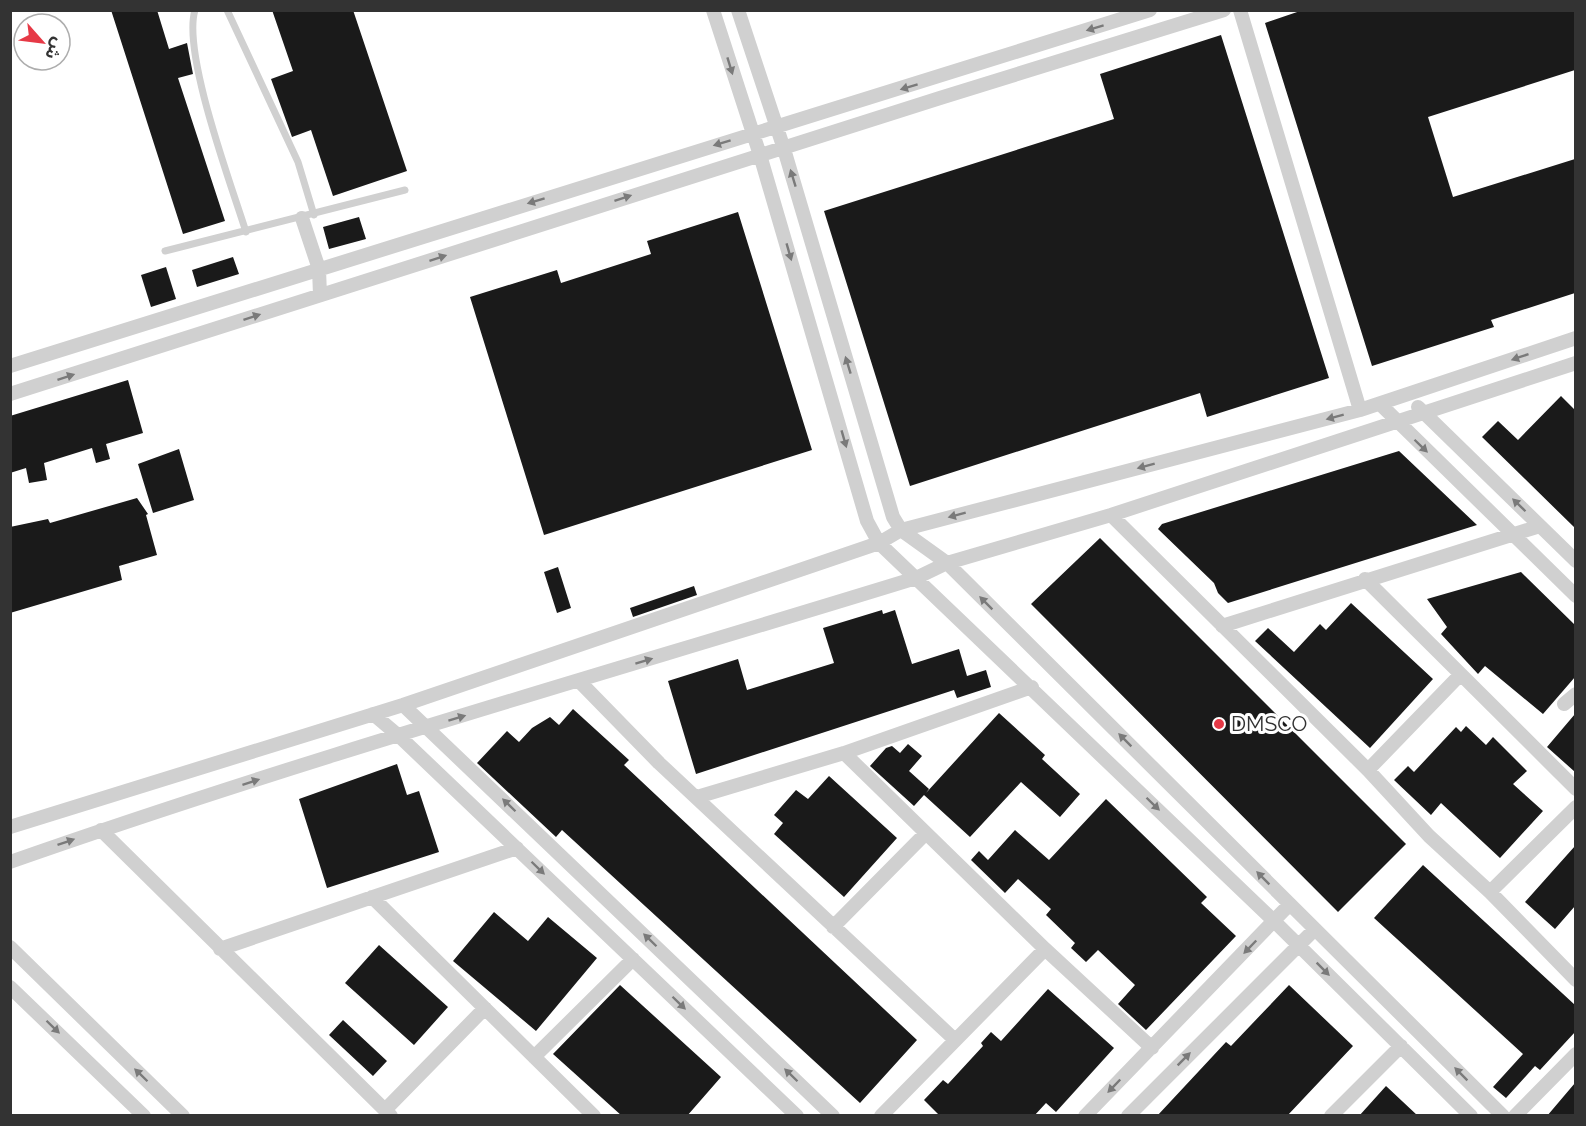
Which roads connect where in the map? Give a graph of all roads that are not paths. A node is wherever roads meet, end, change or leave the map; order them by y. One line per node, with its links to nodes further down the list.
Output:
1 (195, 10): 14 (lane)
2 (227, 10): 13 (lane)
3 (712, 10): 9 (street, one-way to 9)
4 (738, 10): 8 (street)
5 (1150, 10): 8 (street, one-way to 8)
6 (1224, 10): 10 (street)
7 (1240, 10): 24 (street)
8 (775, 129): 9 (street); 10 (street)
9 (752, 134): 11 (street); 16 (street, one-way to 16)
10 (784, 149): 11 (street); 29 (street, one-way to 10)
11 (760, 155): 17 (street, one-way to 11); 31 (street, one-way to 31)
12 (405, 190): 13 (lane)
13 (308, 217): 14 (lane); 16 (street)
14 (246, 231): 15 (lane)
15 (165, 251)
16 (319, 269): 17 (street); 20 (street)
17 (320, 295): 21 (street, one-way to 17)
18 (1575, 338): 22 (street, one-way to 22)
19 (1575, 363): 25 (street)
20 (10, 366)
21 (10, 394)
22 (1407, 397): 23 (street); 25 (street)
23 (1380, 404): 24 (street); 26 (street)
24 (1360, 410): 29 (street, one-way to 29)
25 (1424, 412): 26 (street); 28 (street, one-way to 25)
26 (1395, 421): 27 (street); 30 (street, one-way to 30)
27 (1111, 515): 33 (street); 37 (street)
28 (1540, 526): 30 (street); 32 (street)
29 (900, 530): 31 (street); 33 (street)
30 (1514, 536): 35 (street); 36 (street)
31 (879, 543): 34 (street); 43 (street)
32 (1575, 561)
33 (946, 563): 34 (street); 59 (street, one-way to 33)
34 (916, 578): 39 (street, one-way to 34); 40 (street)
35 (1365, 579): 37 (street); 38 (street)
36 (1575, 596)
37 (1222, 626): 48 (street)
38 (1459, 676): 48 (street); 49 (street)
39 (579, 681): 45 (street, one-way to 39); 50 (street)
40 (1032, 687): 47 (street); 60 (street, one-way to 60)
41 (1575, 694): 42 (street)
42 (1564, 704)
43 (403, 705): 44 (street); 45 (street)
44 (373, 714): 46 (street); 52 (street)
45 (427, 727): 46 (street); 81 (street, one-way to 45)
46 (399, 736): 53 (street, one-way to 46); 55 (street)
47 (844, 753): 50 (street); 54 (street)
48 (1368, 770): 57 (street)
49 (1575, 789)
50 (697, 797): 61 (street)
51 (1575, 807): 57 (street)
52 (10, 827)
53 (101, 830): 56 (street, one-way to 53); 65 (street)
54 (926, 833): 61 (street); 66 (street)
55 (517, 848): 58 (street); 67 (street, one-way to 67)
56 (10, 861)
57 (1490, 892): 68 (street)
58 (372, 897): 65 (street); 70 (street)
59 (1290, 904): 60 (street); 62 (street)
60 (1275, 922): 63 (street); 73 (street, one-way to 73)
61 (833, 927): 71 (street)
62 (1315, 929): 63 (street); 87 (street, one-way to 62)
63 (1298, 944): 72 (street, one-way to 72); 84 (street, one-way to 63)
64 (10, 947): 78 (street, one-way to 64)
65 (220, 949): 76 (street)
66 (1045, 949): 71 (street); 73 (street)
67 (633, 959): 75 (street); 80 (street, one-way to 80)
68 (1575, 980)
69 (10, 987): 77 (street, one-way to 77)
70 (485, 1008): 75 (street); 76 (street)
71 (954, 1039): 82 (street)
72 (1401, 1046): 85 (street); 86 (street)
73 (1152, 1048): 83 (street, one-way to 83)
74 (1575, 1054): 88 (street)
75 (534, 1057): 79 (street)
76 (388, 1113)
77 (144, 1116)
78 (183, 1116)
79 (594, 1116)
80 (797, 1116)
81 (833, 1116)
82 (881, 1116)
83 (1085, 1116)
84 (1128, 1116)
85 (1332, 1116)
86 (1471, 1116)
87 (1503, 1116)
88 (1515, 1116)

